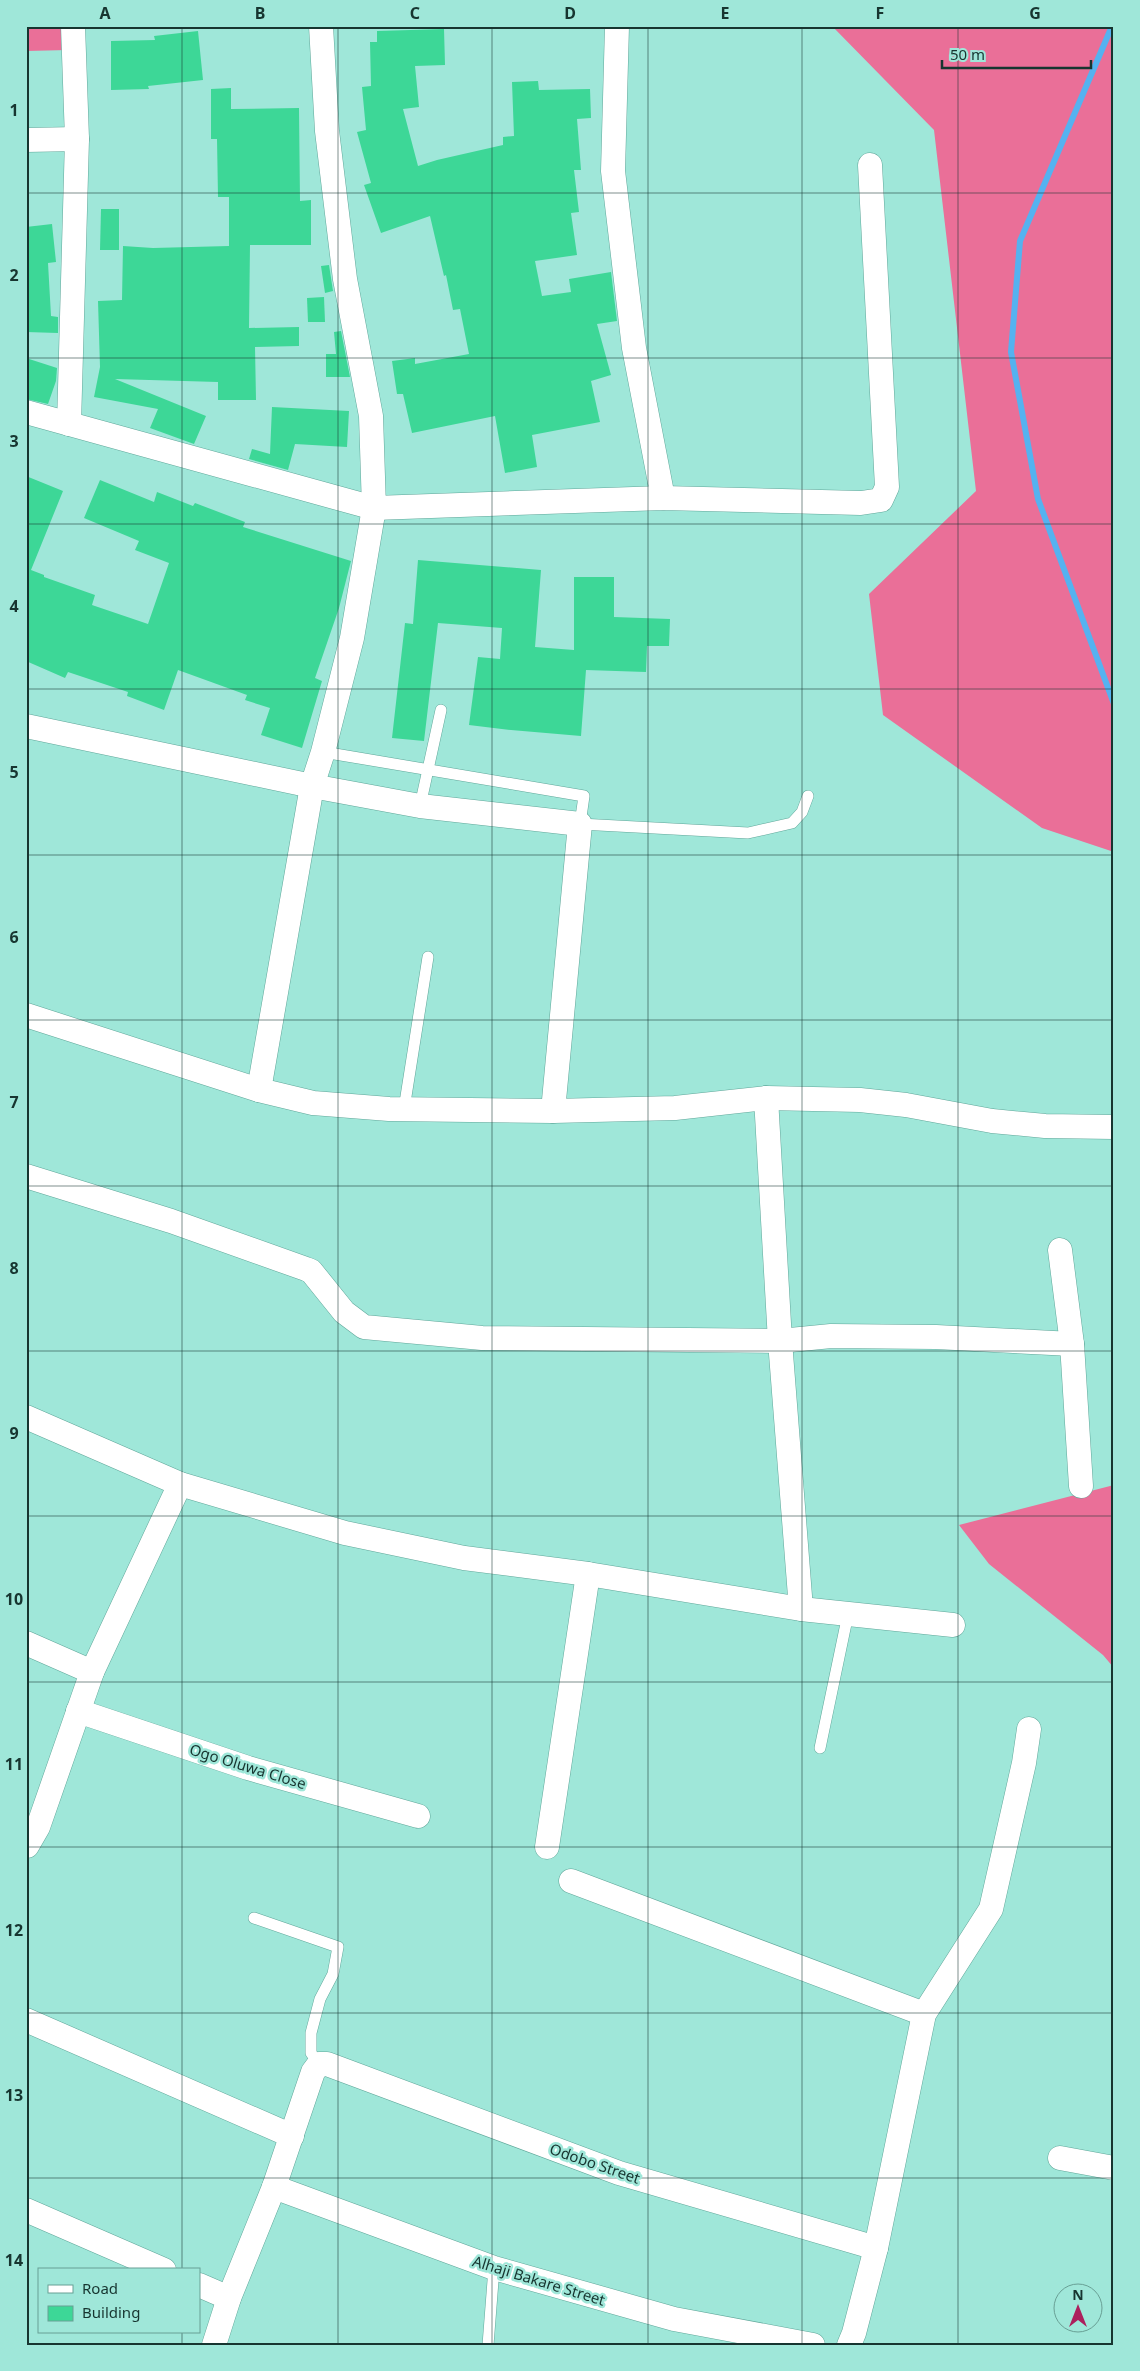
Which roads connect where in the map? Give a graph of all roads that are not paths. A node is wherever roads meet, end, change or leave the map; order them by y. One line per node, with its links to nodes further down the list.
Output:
1 (73, 26): 4 (street)
2 (321, 26): 10 (street)
3 (617, 26): 9 (street)
4 (77, 139): 5 (street); 8 (street)
5 (26, 140)
6 (870, 165): 9 (street)
7 (26, 412): 8 (street)
8 (69, 424): 10 (street)
9 (663, 498): 10 (street)
10 (374, 508): 13 (street)
11 (441, 710): 14 (lane)
12 (26, 726): 15 (street)
13 (323, 752): 14 (lane); 15 (street)
14 (427, 771): 17 (lane); 18 (lane)
15 (312, 786): 17 (street); 21 (street)
16 (808, 796): 18 (lane)
17 (420, 806): 18 (street)
18 (580, 824): 24 (street)
19 (428, 958): 23 (lane)
20 (26, 1015): 21 (street)
21 (259, 1090): 23 (street)
22 (766, 1098): 24 (street); 25 (street); 28 (street)
23 (404, 1109): 24 (street)
24 (553, 1111)
25 (1114, 1127)
26 (26, 1176): 28 (street)
27 (1060, 1250): 29 (street)
28 (780, 1341): 29 (street); 34 (street)
29 (1072, 1344): 32 (street)
30 (26, 1417): 31 (street)
31 (180, 1484): 33 (street); 38 (street)
32 (1081, 1486)
33 (588, 1574): 34 (street); 44 (street)
34 (801, 1609): 35 (street)
35 (848, 1614): 36 (street); 41 (lane)
36 (953, 1625)
37 (26, 1643): 38 (street)
38 (92, 1672): 39 (street)
39 (78, 1710): 42 (street, Ogo Oluwa Close); 43 (street)
40 (1029, 1729): 47 (street)
41 (820, 1748)
42 (418, 1816)
43 (30, 1831)
44 (547, 1847)
45 (571, 1881): 47 (street)
46 (254, 1918): 49 (lane)
47 (924, 2014): 55 (street)
48 (26, 2020): 50 (street)
49 (319, 2064): 50 (street); 55 (street, Odobo Street)
50 (292, 2136): 53 (street)
51 (1060, 2158): 52 (street)
52 (1114, 2168)
53 (274, 2187): 57 (street, Alhaji Bakare Street); 59 (street)
54 (26, 2210): 56 (street)
55 (876, 2248): 60 (street)
56 (159, 2268)
57 (494, 2268): 62 (lane); 63 (street, Alhaji Bakare Street)
58 (200, 2285): 59 (street)
59 (229, 2298): 61 (street)
60 (851, 2339)
61 (214, 2345)
62 (488, 2345)
63 (813, 2345)

